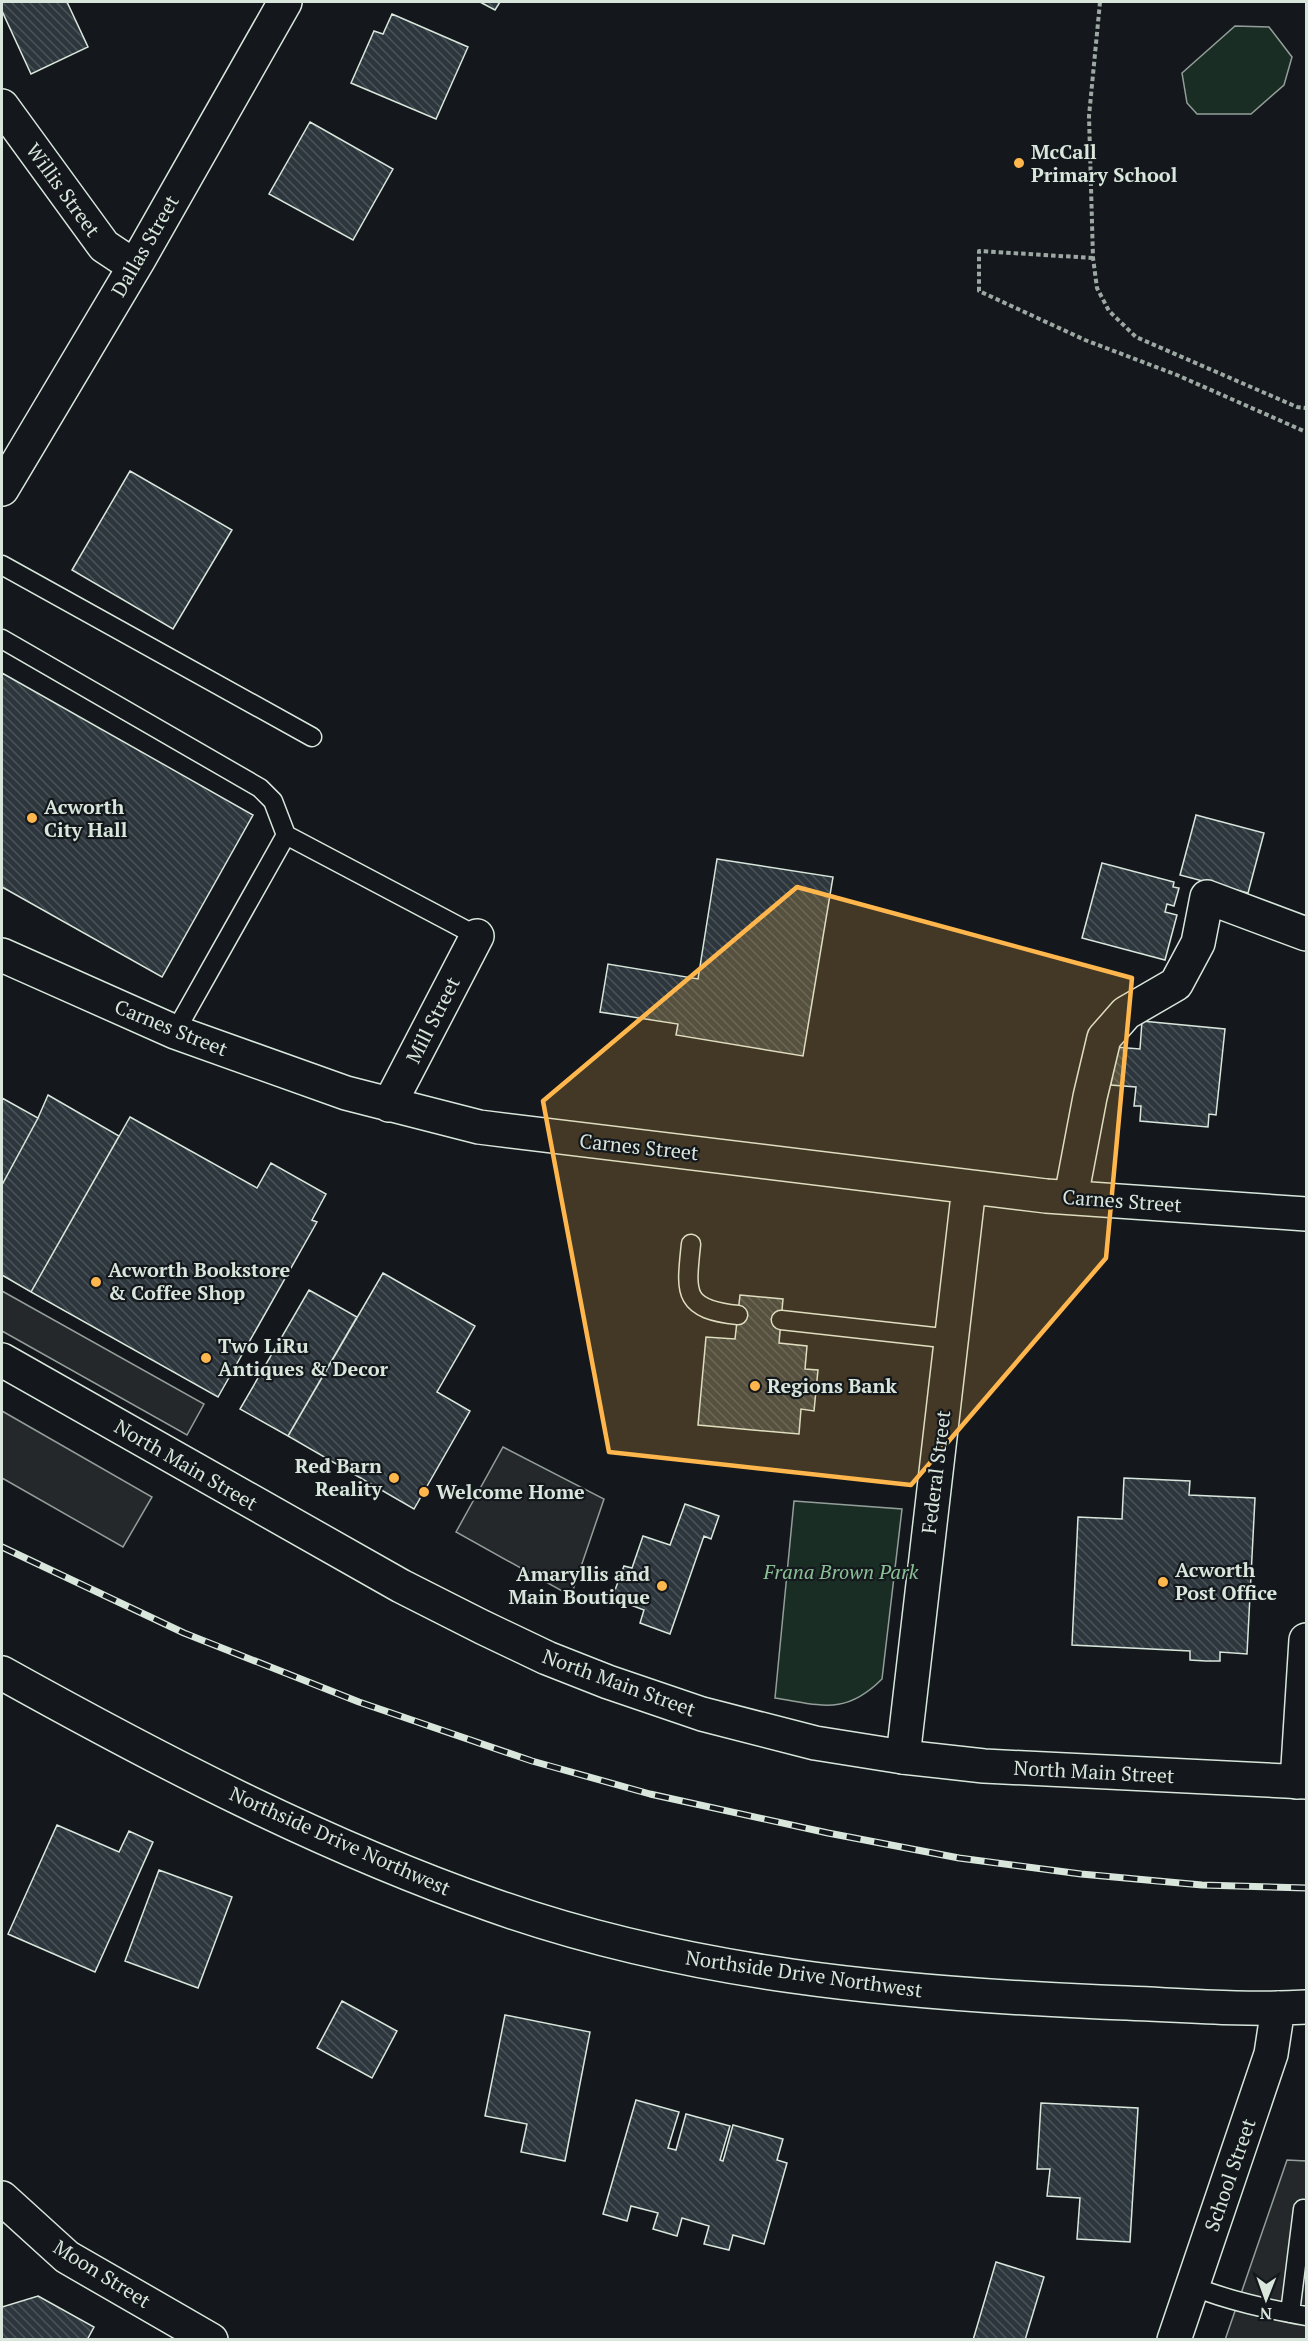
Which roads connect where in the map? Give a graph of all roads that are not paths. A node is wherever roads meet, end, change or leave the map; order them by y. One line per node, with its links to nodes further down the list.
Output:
1 (285, 2): 3 (street, Dallas Street)
2 (2, 106): 3 (street, Willis Street)
3 (134, 266): 4 (street, Dallas Street)
4 (2, 489)
5 (2, 565): 7 (lane)
6 (2, 639): 8 (lane)
7 (312, 737)
8 (286, 835): 10 (lane); 12 (lane)
9 (1306, 934): 15 (street)
10 (477, 936): 13 (street, Mill Street)
11 (2, 955): 12 (street, Carnes Street)
12 (175, 1032): 13 (street, Carnes Street)
13 (389, 1105): 14 (street, Carnes Street)
14 (969, 1187): 15 (street, Carnes Street); 20 (street, Federal Street)
15 (1071, 1197): 16 (street, Carnes Street)
16 (1306, 1214)
17 (691, 1244): 18 (lane)
18 (738, 1315)
19 (781, 1320): 20 (lane)
20 (952, 1339): 24 (street, Federal Street)
21 (2, 1360): 24 (street, North Main Street)
22 (1306, 1640): 25 (street)
23 (2, 1673): 26 (street, Northside Drive Northwest)
24 (903, 1757): 25 (street, North Main Street)
25 (1302, 1782)
26 (1292, 2008): 29 (street, School Street)
27 (2, 2198): 31 (street, Moon Street)
28 (1303, 2210): 30 (lane)
29 (1192, 2286): 30 (lane); 32 (street, School Street)
30 (1298, 2314)
31 (211, 2340)
32 (1174, 2340)

